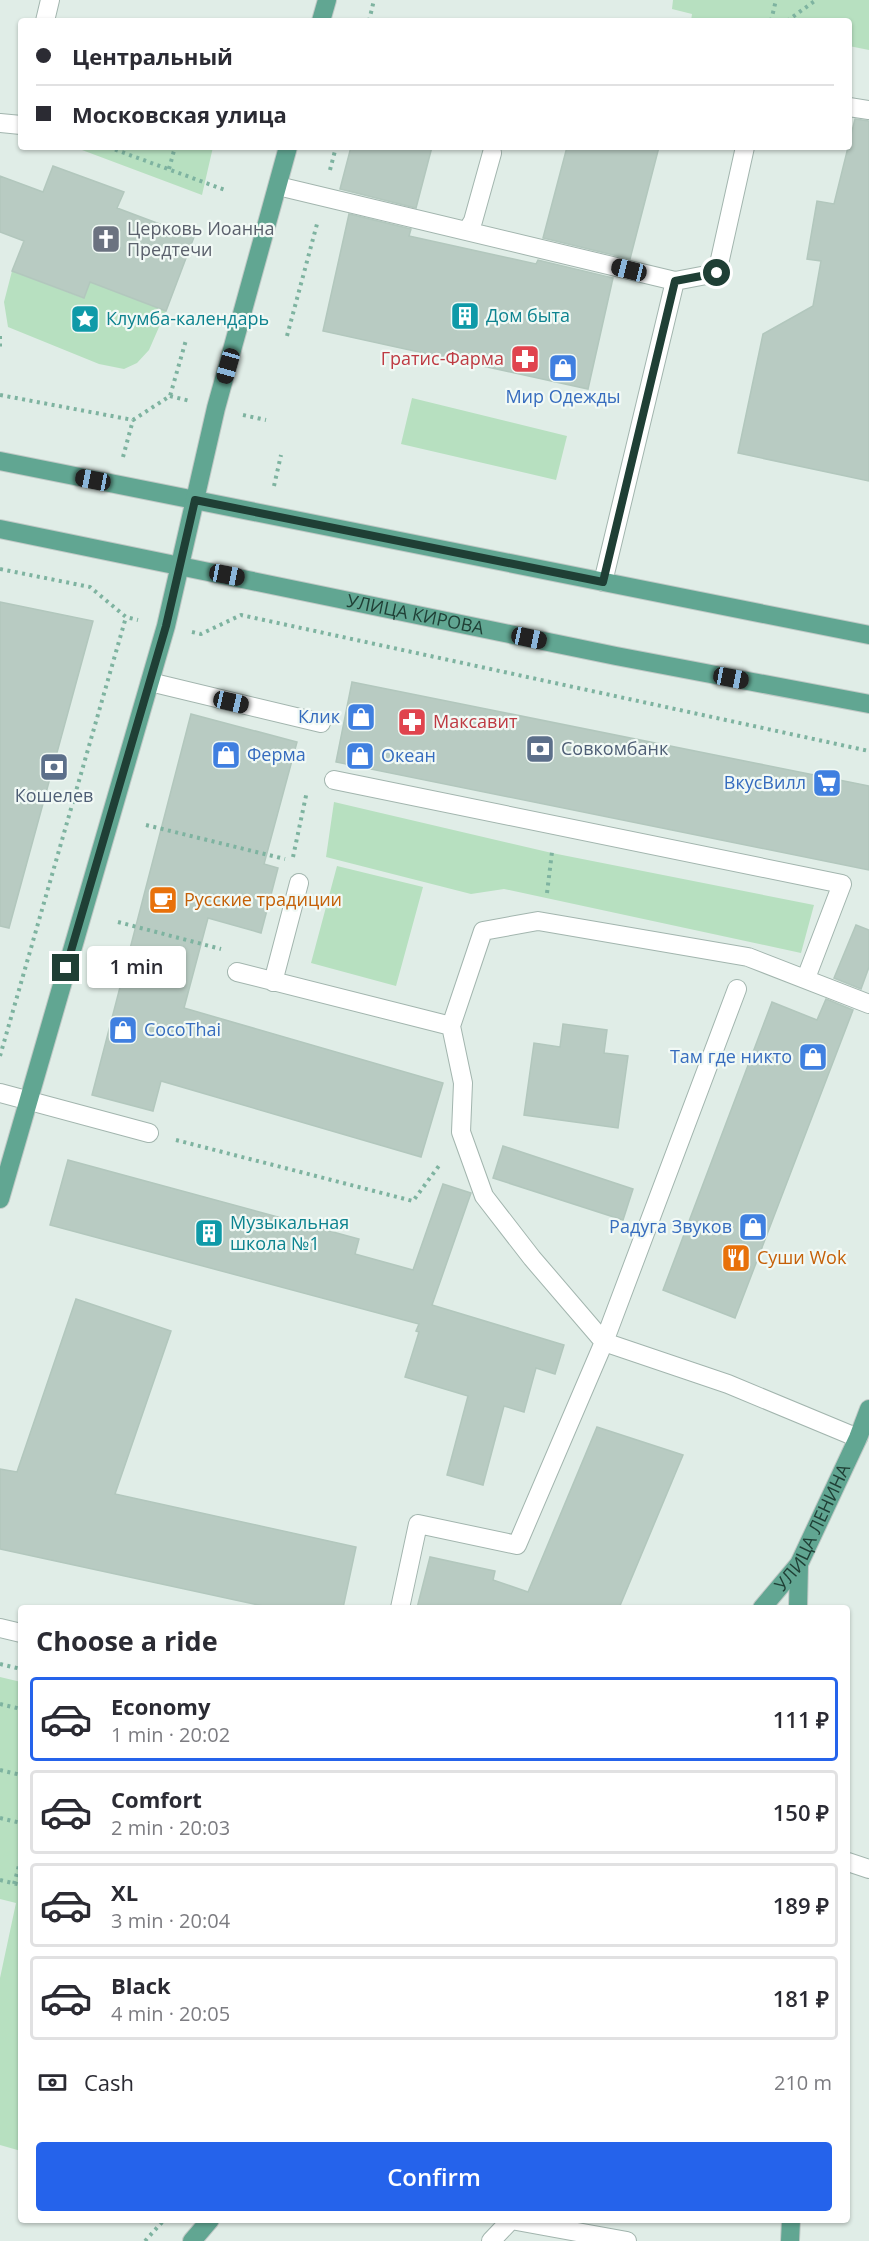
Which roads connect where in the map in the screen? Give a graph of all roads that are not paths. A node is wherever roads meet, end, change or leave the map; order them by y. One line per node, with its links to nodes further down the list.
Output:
1 (50, 0): 3 (street)
2 (327, 0): 4 (main road)
3 (46, 18)
4 (322, 18)
5 (852, 107): 6 (street)
6 (869, 110)
7 (0, 123): 8 (street)
8 (18, 125)
9 (287, 150): 12 (main road)
10 (744, 150): 14 (street)
11 (492, 153): 13 (street)
12 (278, 186): 13 (street); 16 (main road)
13 (467, 231): 14 (street)
14 (675, 281): 19 (street)
15 (0, 461): 16 (main road)
16 (195, 500): 18 (main road); 19 (main road)
17 (0, 529): 18 (main road, УЛИЦА КИРОВА)
18 (180, 566): 21 (main road); 22 (main road, УЛИЦА КИРОВА)
19 (603, 582): 20 (main road)
20 (869, 635)
21 (150, 682): 23 (street); 33 (main road)
22 (869, 704)
23 (321, 723)
24 (334, 780): 27 (street)
25 (299, 883): 28 (street)
26 (237, 972): 28 (street)
27 (806, 978): 30 (street); 31 (street)
28 (273, 982): 31 (street)
29 (737, 989): 36 (street)
30 (869, 1004)
31 (451, 1026): 36 (street)
32 (0, 1093): 33 (street)
33 (28, 1100): 34 (street); 35 (main road)
34 (149, 1133)
35 (0, 1199)
36 (604, 1342): 38 (street); 40 (street)
37 (869, 1409): 38 (main road, УЛИЦА ЛЕНИНА)
38 (858, 1438): 39 (main road, УЛИЦА ЛЕНИНА)
39 (799, 1564): 41 (main road, УЛИЦА ЛЕНИНА); 42 (main road)
40 (401, 1605)
41 (765, 1605)
42 (798, 1605)
43 (0, 1628): 44 (street)
44 (18, 1632)
45 (850, 1863): 46 (street)
46 (869, 1869)
47 (207, 2223): 51 (main road)
48 (507, 2223): 52 (street)
49 (527, 2223): 53 (street)
50 (791, 2223): 54 (main road)
51 (192, 2241)
52 (491, 2241)
53 (627, 2241)
54 (790, 2241)

